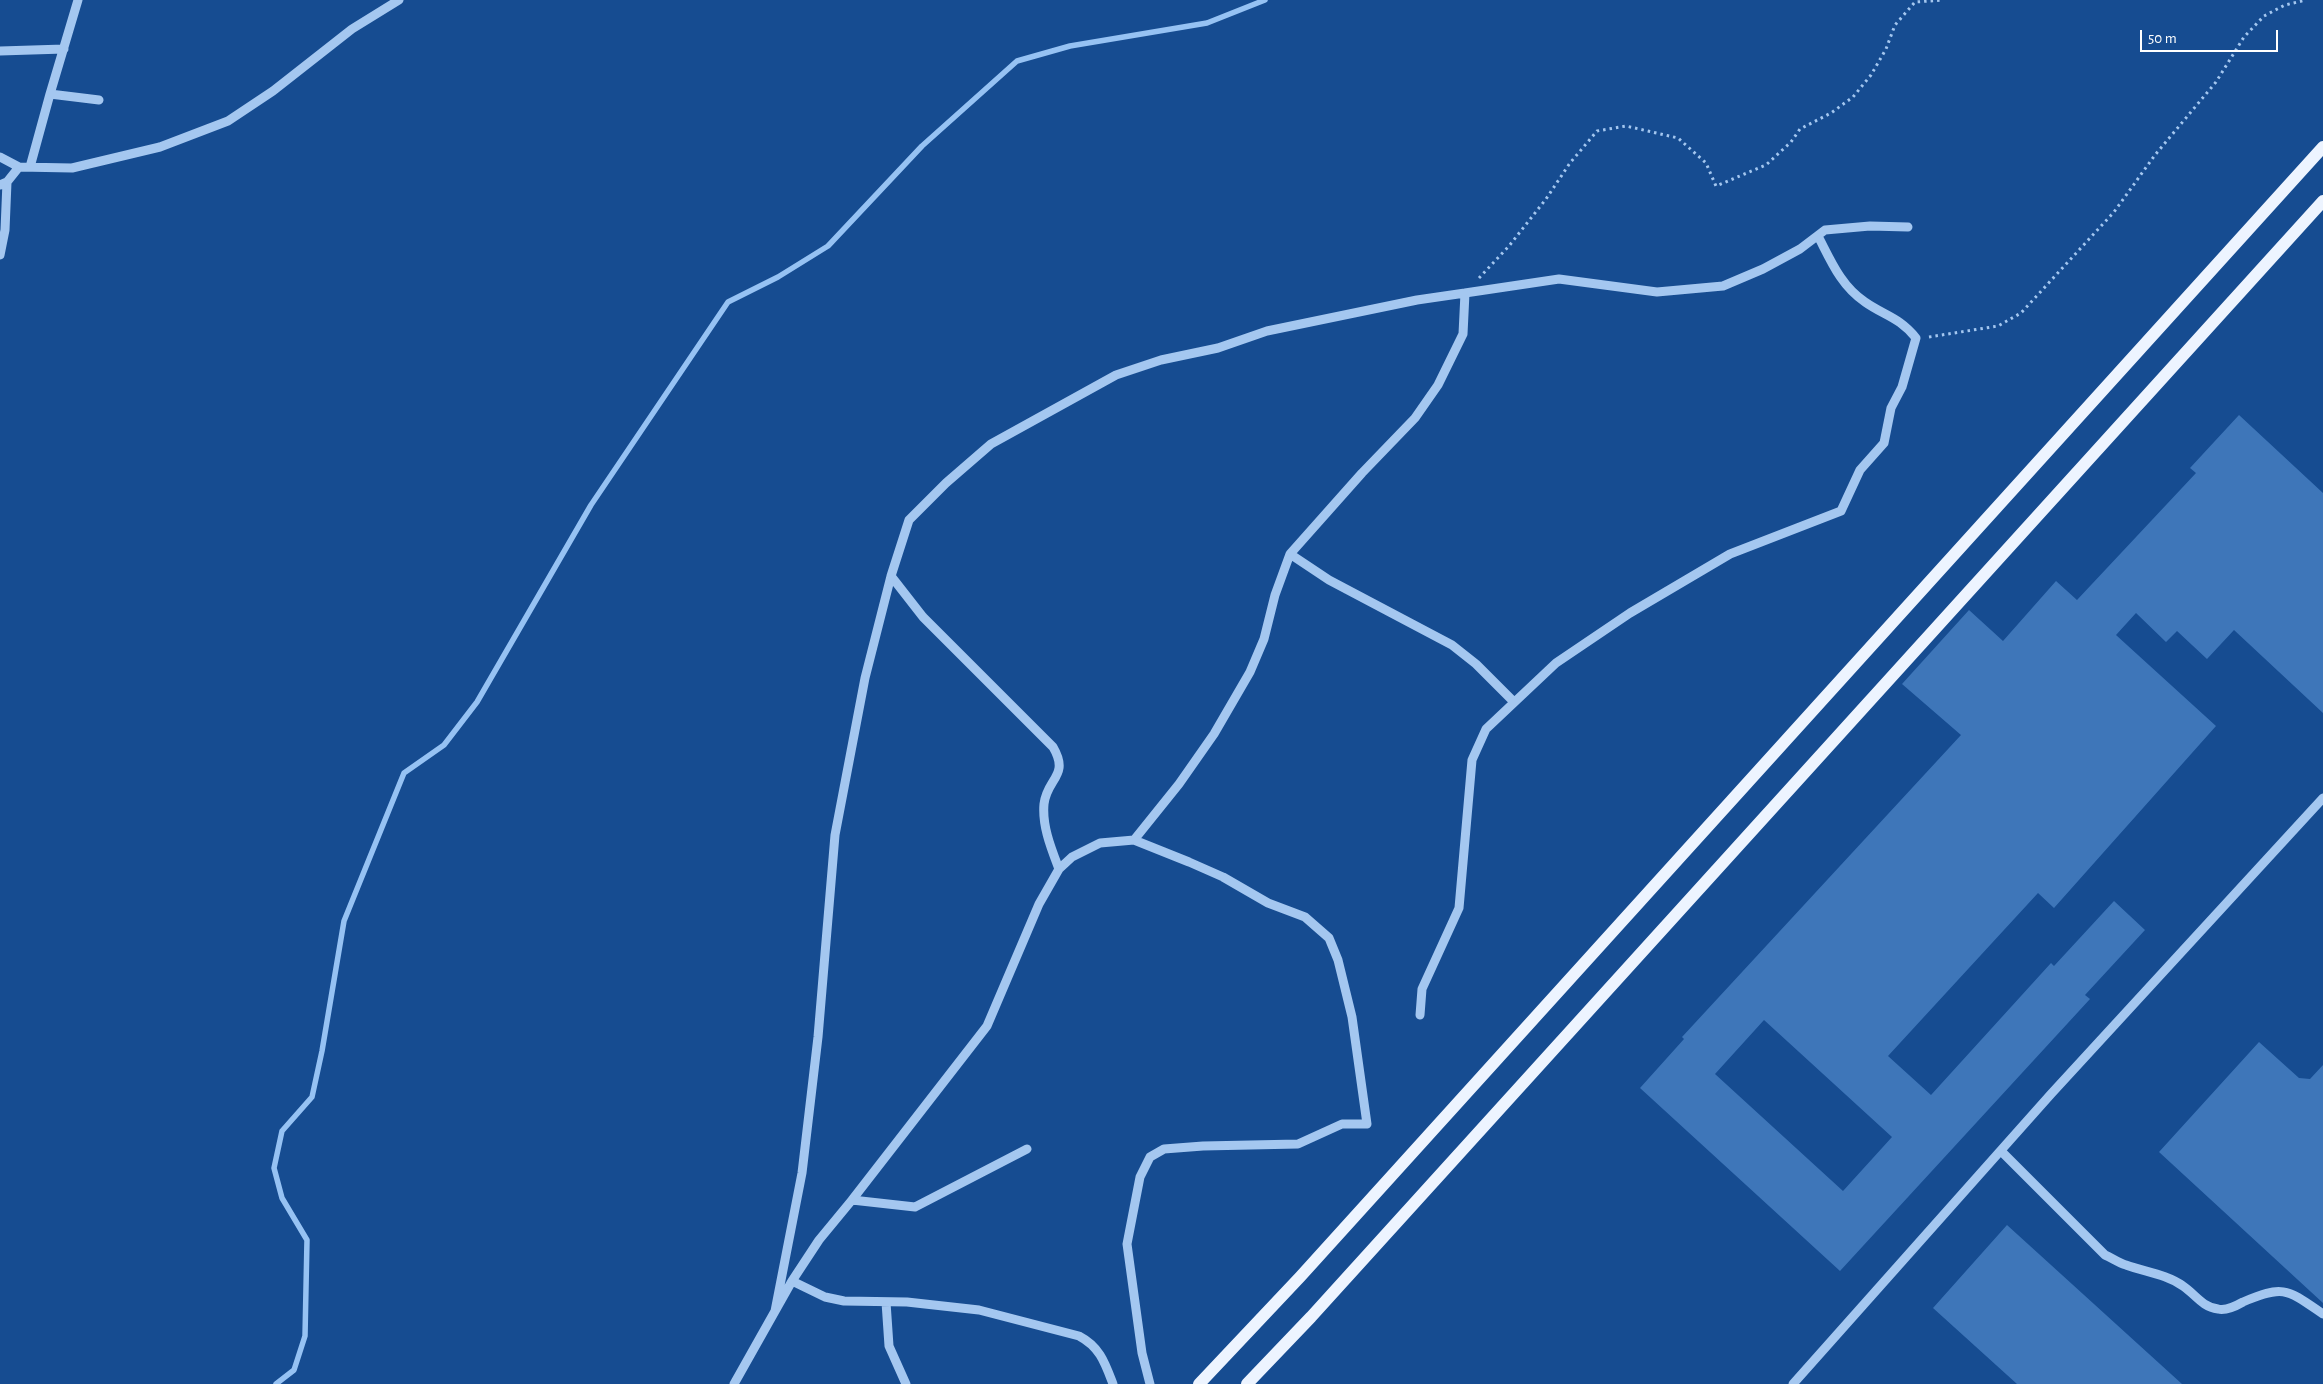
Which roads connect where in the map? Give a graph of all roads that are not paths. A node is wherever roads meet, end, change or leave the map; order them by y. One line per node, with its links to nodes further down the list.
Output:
1 (78, 0): 3 (street)
2 (399, 0): 10 (street)
3 (64, 49): 4 (street); 5 (street)
4 (0, 51)
5 (50, 94): 6 (street); 10 (street)
6 (99, 100)
7 (2323, 147): 35 (main road)
8 (0, 157): 9 (street)
9 (19, 167): 10 (street); 11 (street)
10 (30, 167)
11 (3, 184): 15 (street)
12 (2323, 201): 36 (main road)
13 (1908, 227): 14 (street)
14 (1818, 236): 16 (street); 19 (street)
15 (0, 255)
16 (1466, 293): 17 (street); 18 (street)
17 (1290, 554): 19 (street); 21 (street)
18 (891, 576): 22 (street); 29 (street)
19 (1514, 702): 23 (street)
20 (2323, 798): 25 (street)
21 (1134, 840): 22 (street); 34 (street)
22 (1059, 869): 26 (street)
23 (1420, 1015)
24 (1027, 1149): 26 (street)
25 (2001, 1151): 30 (street); 37 (street)
26 (852, 1200): 27 (street)
27 (792, 1281): 28 (street); 29 (street)
28 (886, 1302): 32 (street); 33 (street)
29 (776, 1311): 31 (street)
30 (2323, 1314)
31 (734, 1384)
32 (906, 1384)
33 (1113, 1384)
34 (1150, 1384)
35 (1199, 1384)
36 (1247, 1384)
37 (1794, 1384)

